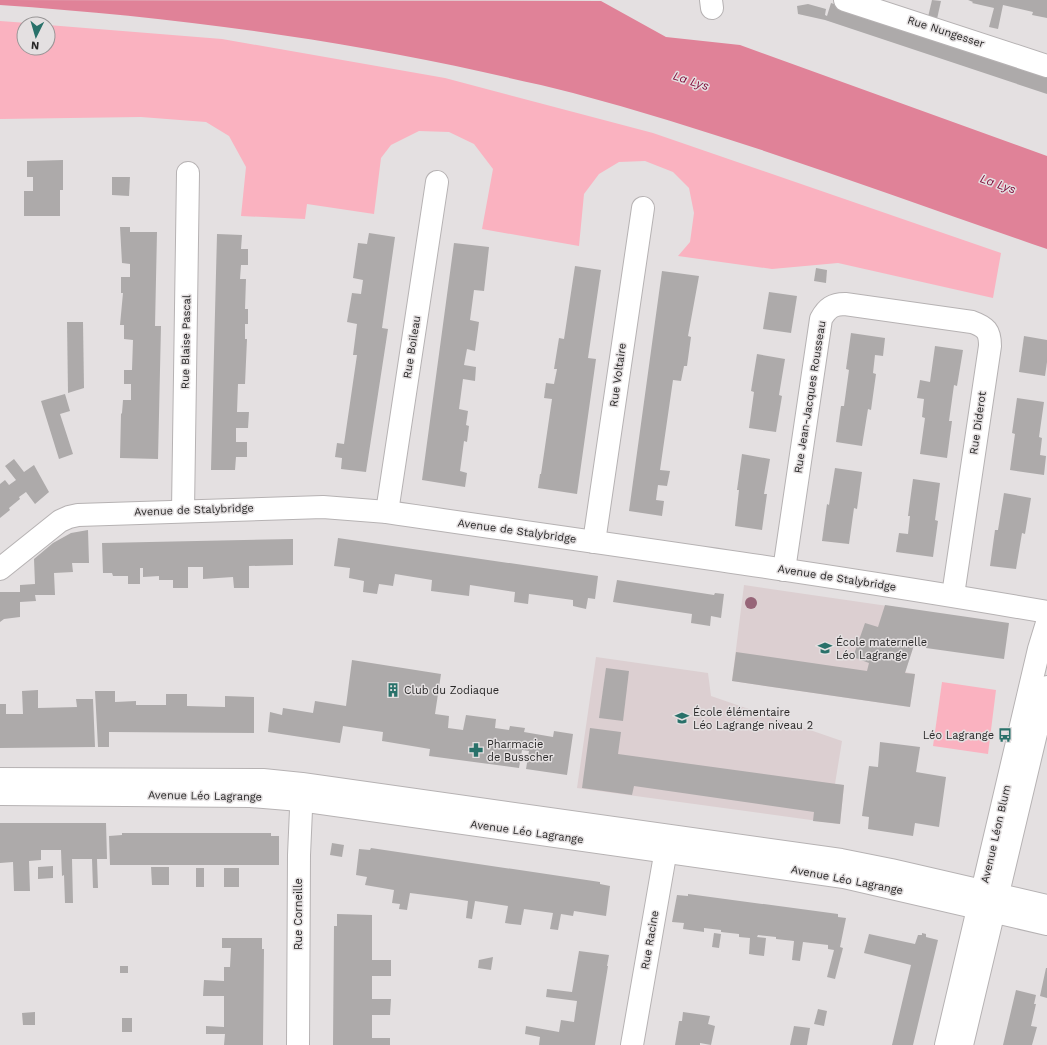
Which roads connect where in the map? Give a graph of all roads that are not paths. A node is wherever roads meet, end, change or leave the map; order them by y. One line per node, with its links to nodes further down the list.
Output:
1 (845, 0): 2 (street, Rue Nungesser)
2 (1047, 66)
3 (188, 173): 7 (street, Rue Blaise Pascal)
4 (437, 182): 8 (street, Rue Boileau)
5 (643, 208): 9 (street, Rue Voltaire)
6 (909, 312): 11 (street, Rue Jean-Jacques Rousseau); 12 (street, Rue Diderot)
7 (183, 510): 8 (street, Avenue de Stalybridge); 10 (street, Avenue de Stalybridge)
8 (387, 512): 9 (street, Avenue de Stalybridge)
9 (594, 542): 11 (street, Avenue de Stalybridge)
10 (0, 569)
11 (784, 570): 12 (street, Avenue de Stalybridge)
12 (953, 596): 13 (street, Avenue de Stalybridge)
13 (1047, 612)
14 (1047, 623): 20 (street, Avenue Léon Blum)
15 (1047, 686): 20 (street, Avenue Léon Blum)
16 (0, 779): 17 (street, Avenue Léo Lagrange)
17 (301, 792): 18 (street, Avenue Léo Lagrange); 19 (street, Avenue Léo Lagrange); 23 (street, Rue Corneille)
18 (0, 794)
19 (667, 843): 20 (street, Avenue Léo Lagrange); 24 (street, Rue Racine)
20 (988, 901): 21 (street, Avenue Léo Lagrange); 22 (street, Avenue Léo Lagrange); 25 (street, Avenue Léon Blum); 26 (street, Avenue Léon Blum)
21 (1047, 906)
22 (1047, 924)
23 (298, 1045)
24 (632, 1045)
25 (946, 1045)
26 (962, 1045)

